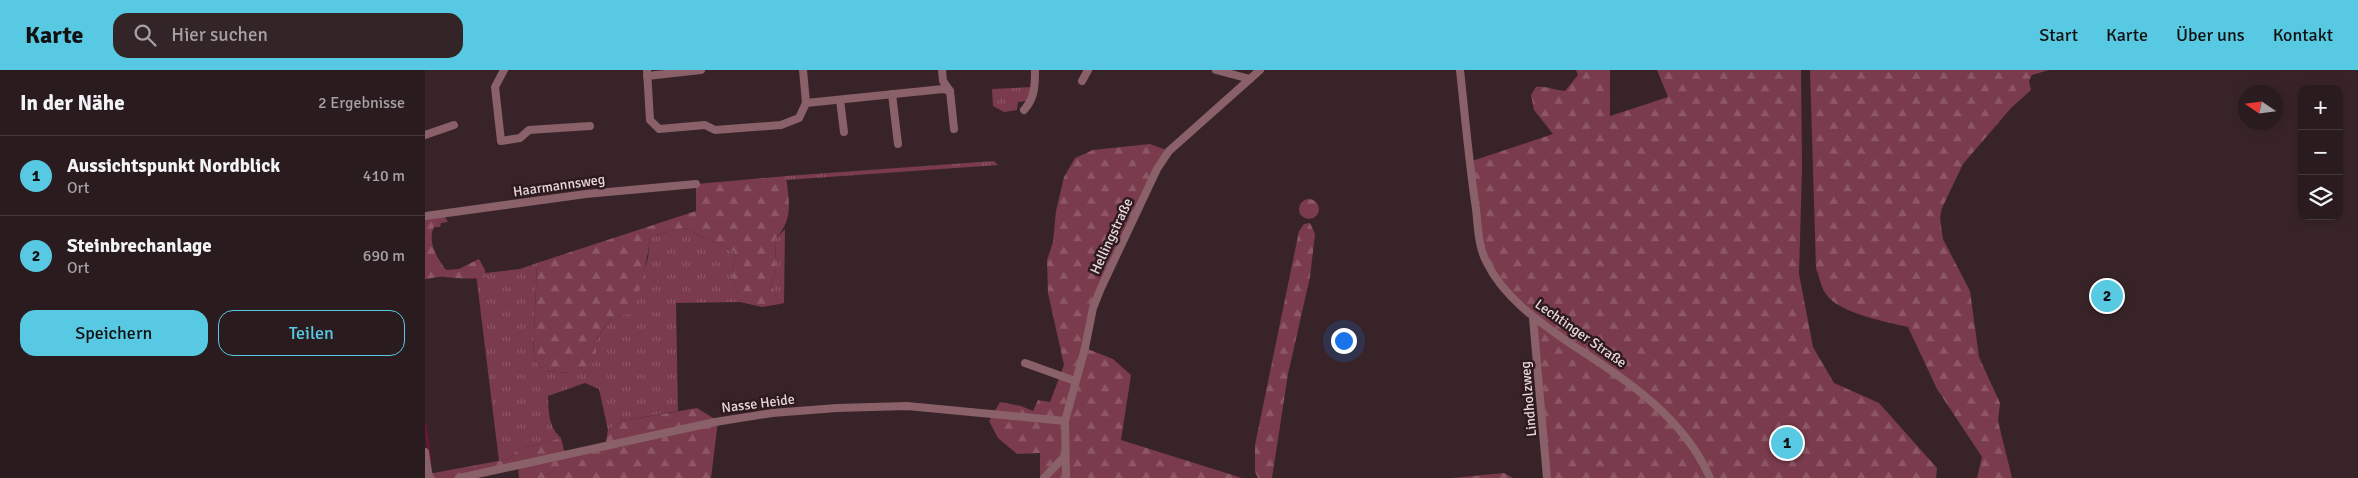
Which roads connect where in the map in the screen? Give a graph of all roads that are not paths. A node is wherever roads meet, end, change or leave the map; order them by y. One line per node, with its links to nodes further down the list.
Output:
1 (504, 70): 19 (street)
2 (701, 70): 10 (street)
3 (803, 70): 16 (street)
4 (942, 70): 13 (street)
5 (1035, 70): 17 (street)
6 (1087, 70): 12 (street)
7 (1216, 70): 11 (street)
8 (1260, 70): 11 (street, Hellingstraße)
9 (1460, 70): 28 (street, Lechtinger Straße)
10 (647, 73): 16 (street)
11 (1250, 80): 30 (street, Hellingstraße)
12 (1082, 81)
13 (950, 92): 14 (street); 20 (street)
14 (892, 94): 15 (street); 23 (street)
15 (841, 100): 16 (street); 21 (street)
16 (806, 103)
17 (1024, 110)
18 (454, 126): 22 (street)
19 (590, 126)
20 (954, 129)
21 (844, 132)
22 (425, 134)
23 (899, 144)
24 (649, 177): 26 (street)
25 (696, 184): 26 (street, Haarmannsweg)
26 (649, 187): 27 (street, Haarmannsweg)
27 (425, 216)
28 (1533, 318): 38 (street, Lindholzweg); 39 (street, Lechtinger Straße)
29 (1025, 363): 30 (street)
30 (1075, 381): 31 (street, Hellingstraße)
31 (1065, 421): 33 (street, Hellingstraße); 35 (street, Nasse Heide)
32 (425, 452): 34 (street)
33 (1065, 456): 36 (street); 37 (street, Hellingstraße)
34 (429, 478)
35 (459, 478)
36 (1044, 478)
37 (1066, 478)
38 (1547, 478)
39 (1710, 478)

